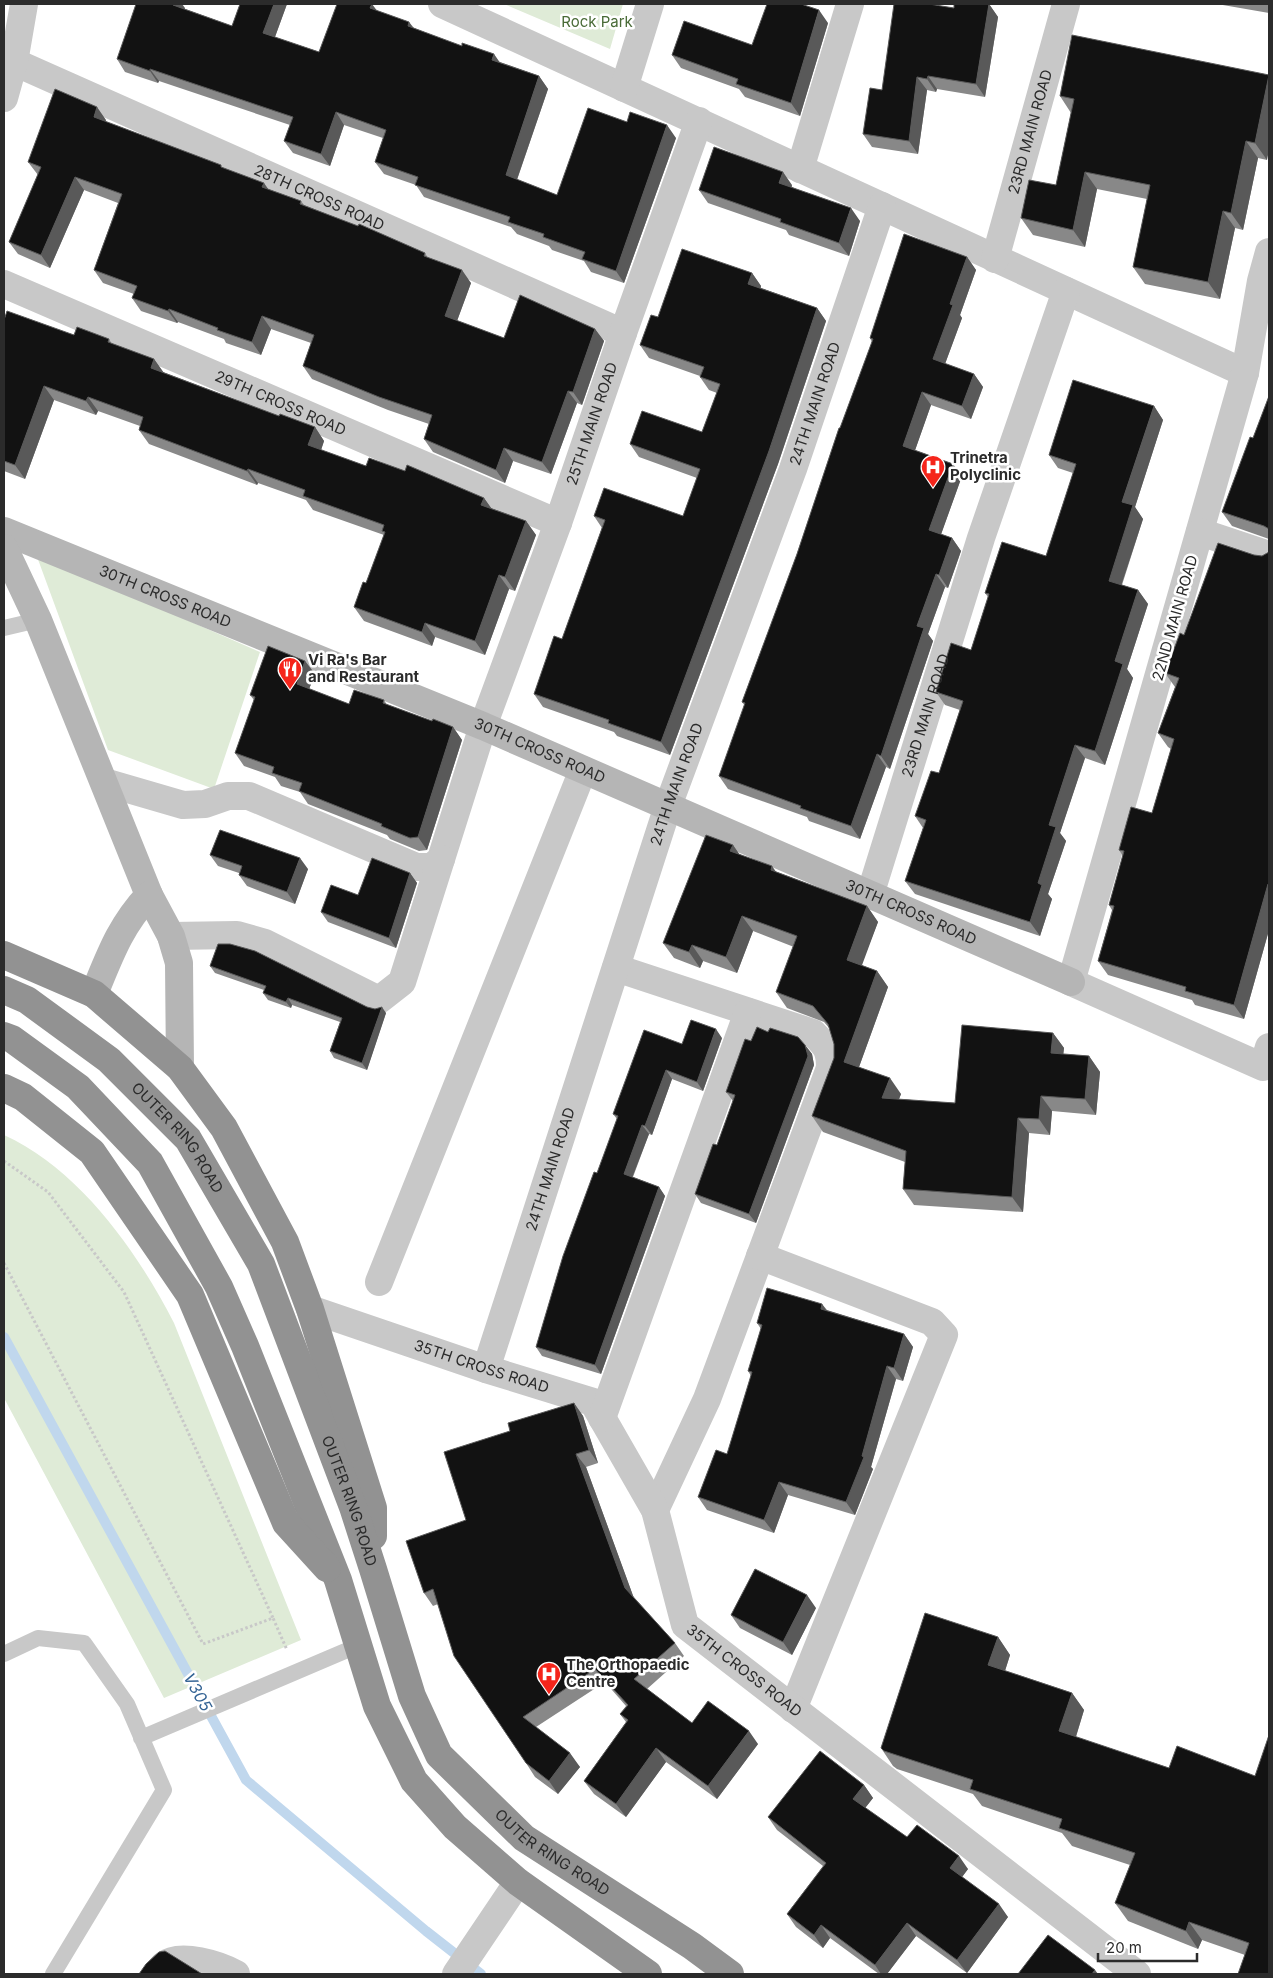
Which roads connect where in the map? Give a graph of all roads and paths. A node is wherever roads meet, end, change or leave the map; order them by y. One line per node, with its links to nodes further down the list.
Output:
1 (24, 4): 6 (street)
2 (442, 4): 7 (street)
3 (650, 4): 7 (street)
4 (850, 4): 10 (street)
5 (1066, 4): 13 (street, 23RD MAIN ROAD)
6 (14, 62): 8 (street); 17 (street, 28TH CROSS ROAD)
7 (624, 88): 9 (street)
8 (4, 98)
9 (699, 122): 10 (street); 17 (street, 25TH MAIN ROAD)
10 (800, 169): 11 (street)
11 (882, 206): 13 (street); 29 (street, 24TH MAIN ROAD)
12 (1269, 252): 14 (street, 22ND MAIN ROAD)
13 (995, 259): 16 (street)
14 (1265, 282): 18 (street, 22ND MAIN ROAD)
15 (4, 284): 19 (street, 29TH CROSS ROAD)
16 (1066, 291): 18 (street); 31 (street, 23RD MAIN ROAD)
17 (623, 333): 19 (street, 25TH MAIN ROAD)
18 (1245, 373): 21 (street, 22ND MAIN ROAD)
19 (558, 523): 26 (street, 25TH MAIN ROAD)
20 (4, 531): 26 (street, 30TH CROSS ROAD)
21 (1200, 532): 23 (street); 36 (street, 22ND MAIN ROAD)
22 (4, 548): 24 (street)
23 (1269, 555)
24 (38, 620): 25 (lane); 28 (street)
25 (4, 628)
26 (483, 726): 27 (street, 30TH CROSS ROAD); 30 (street, 25TH MAIN ROAD)
27 (583, 770): 29 (street, 30TH CROSS ROAD); 47 (street)
28 (104, 782): 30 (street); 32 (street)
29 (668, 806): 31 (street, 30TH CROSS ROAD); 35 (street, 24TH MAIN ROAD)
30 (441, 859): 33 (street, 25TH MAIN ROAD)
31 (870, 894): 36 (street, 30TH CROSS ROAD)
32 (149, 895): 33 (street); 38 (street)
33 (171, 936): 42 (street)
34 (4, 955): 38 (highway)
35 (616, 968): 39 (street); 49 (street, 24TH MAIN ROAD)
36 (1071, 982): 41 (street)
37 (4, 990): 52 (highway, OUTER RING ROAD)
38 (94, 994): 42 (highway)
39 (748, 1012): 45 (street); 50 (street)
40 (4, 1036): 53 (highway)
41 (1269, 1047)
42 (180, 1068): 48 (highway)
43 (4, 1088): 53 (highway)
44 (4, 1161): 54 (path)
45 (760, 1256): 51 (street); 58 (street)
46 (4, 1263): 54 (path)
47 (379, 1282)
48 (310, 1309): 49 (street, 35TH CROSS ROAD); 52 (highway)
49 (486, 1368): 50 (street, 35TH CROSS ROAD)
50 (602, 1418): 51 (street, 35TH CROSS ROAD)
51 (655, 1510): 58 (street, 35TH CROSS ROAD)
52 (374, 1569): 66 (highway, OUTER RING ROAD)
53 (338, 1580): 55 (highway)
54 (273, 1618): 57 (path)
55 (357, 1646): 57 (lane); 60 (highway)
56 (4, 1654): 59 (lane)
57 (297, 1671): 59 (lane)
58 (793, 1709): 67 (street, 35TH CROSS ROAD)
59 (141, 1738): 61 (lane)
60 (518, 1882): 64 (street); 65 (highway)
61 (53, 1974)
62 (157, 1974): 63 (street)
63 (236, 1974)
64 (456, 1974)
65 (648, 1974)
66 (730, 1974)
67 (1137, 1974)

